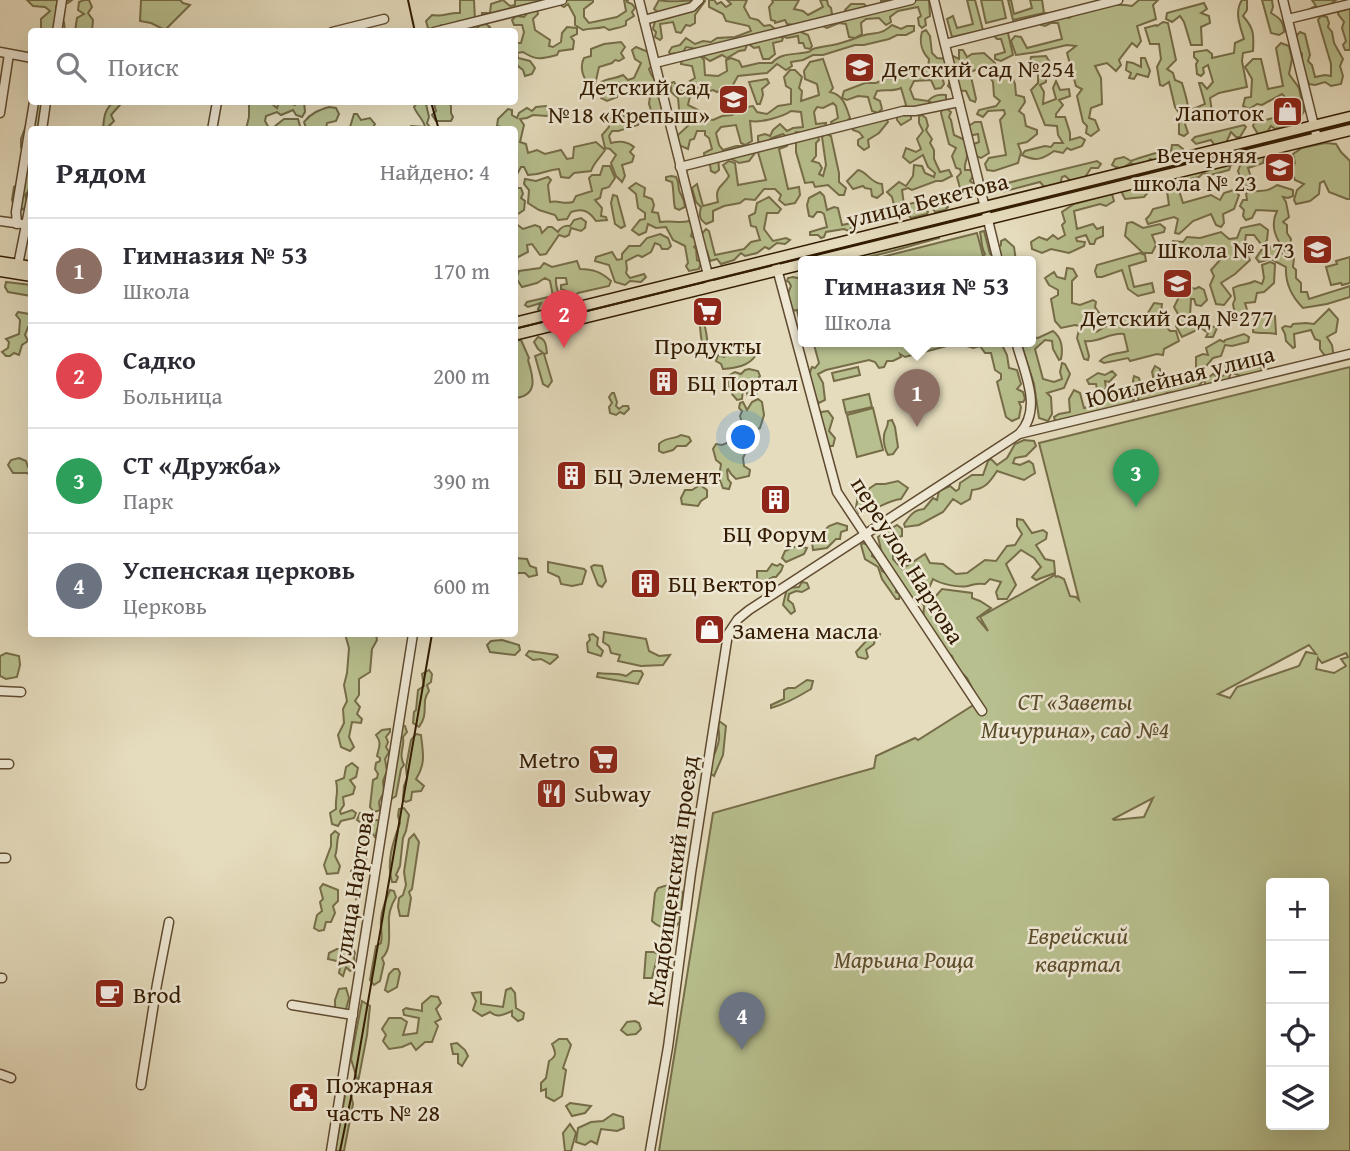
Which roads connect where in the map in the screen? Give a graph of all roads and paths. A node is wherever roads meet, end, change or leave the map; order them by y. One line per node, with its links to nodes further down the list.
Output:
1 (62, 0): 13 (street)
2 (562, 0): 15 (street)
3 (639, 0): 12 (street)
4 (699, 0): 12 (street)
5 (911, 0): 19 (street)
6 (934, 0): 16 (street)
7 (1118, 0): 16 (street)
8 (1283, 0): 11 (street)
9 (1350, 4): 11 (street)
10 (384, 19): 14 (street)
11 (1288, 19): 29 (street)
12 (644, 20): 19 (street)
13 (58, 28)
14 (348, 28)
15 (450, 28)
16 (946, 44): 20 (street)
17 (5, 53): 18 (street); 24 (street)
18 (28, 57)
19 (655, 63): 33 (street)
20 (959, 102): 33 (street); 35 (street)
21 (33, 105): 26 (street)
22 (46, 105): 27 (street)
23 (216, 105): 28 (street)
24 (0, 113)
25 (1350, 117): 29 (main road, улица Бекетова)
26 (29, 126)
27 (43, 126)
28 (213, 126)
29 (1314, 126): 32 (street); 35 (main road, улица Бекетова)
30 (1350, 130): 32 (main road, улица Бекетова)
31 (28, 134): 38 (street)
32 (1317, 138): 36 (main road, улица Бекетова)
33 (680, 167): 49 (street)
34 (28, 206): 38 (street)
35 (985, 207): 36 (street); 41 (main road, улица Бекетова)
36 (988, 219): 39 (main road, улица Бекетова); 40 (street)
37 (0, 221): 38 (street)
38 (21, 224): 43 (street)
39 (837, 256)
40 (997, 256)
41 (774, 259): 47 (street, переулок Нартова); 49 (main road, улица Бекетова)
42 (0, 262): 43 (main road)
43 (18, 265): 45 (main road)
44 (798, 265): 47 (main road)
45 (28, 266)
46 (0, 271): 48 (main road)
47 (777, 271): 50 (main road); 56 (street, переулок Нартова)
48 (28, 275)
49 (708, 275): 50 (street); 51 (main road, улица Бекетова)
50 (711, 287): 52 (main road)
51 (518, 322)
52 (518, 334)
53 (1018, 347): 55 (street)
54 (1350, 354): 55 (street, Юбилейная улица)
55 (1019, 433): 56 (street, Юбилейная улица)
56 (865, 534): 57 (street, Юбилейная улица); 61 (street, переулок Нартова)
57 (738, 619): 69 (street, Кладбищенский проезд)
58 (413, 637): 64 (street, улица Нартова)
59 (0, 691): 60 (street)
60 (21, 692)
61 (982, 711)
62 (169, 922): 67 (street)
63 (292, 1005): 64 (street)
64 (353, 1016): 68 (street, улица Нартова)
65 (0, 1074): 66 (street)
66 (12, 1079)
67 (141, 1085)
68 (331, 1151)
69 (650, 1151)

